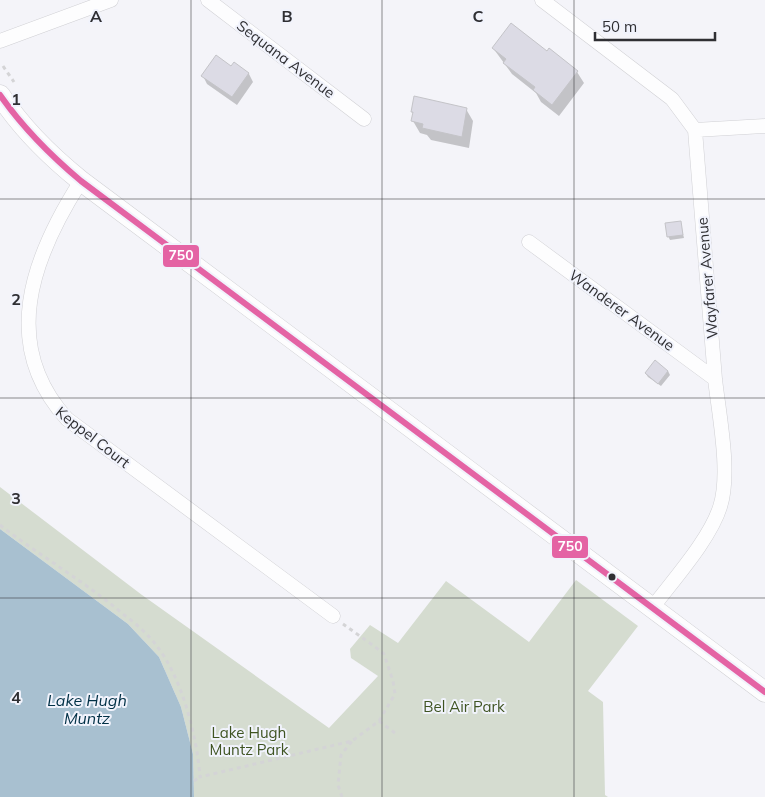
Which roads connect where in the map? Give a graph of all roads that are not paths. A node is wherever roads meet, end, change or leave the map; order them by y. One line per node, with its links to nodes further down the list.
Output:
1 (110, 0): 4 (street)
2 (208, 0): 6 (street, Sequana Avenue)
3 (542, 0): 8 (street)
4 (0, 41)
5 (9, 92): 9 (street)
6 (364, 119)
7 (765, 126): 8 (street)
8 (696, 130): 11 (street, Wayfarer Avenue)
9 (81, 181): 12 (street); 13 (street, Keppel Court)
10 (529, 242): 11 (street, Wanderer Avenue)
11 (715, 379): 12 (street, Wayfarer Avenue)
12 (653, 607): 14 (street)
13 (333, 616)
14 (765, 692)

